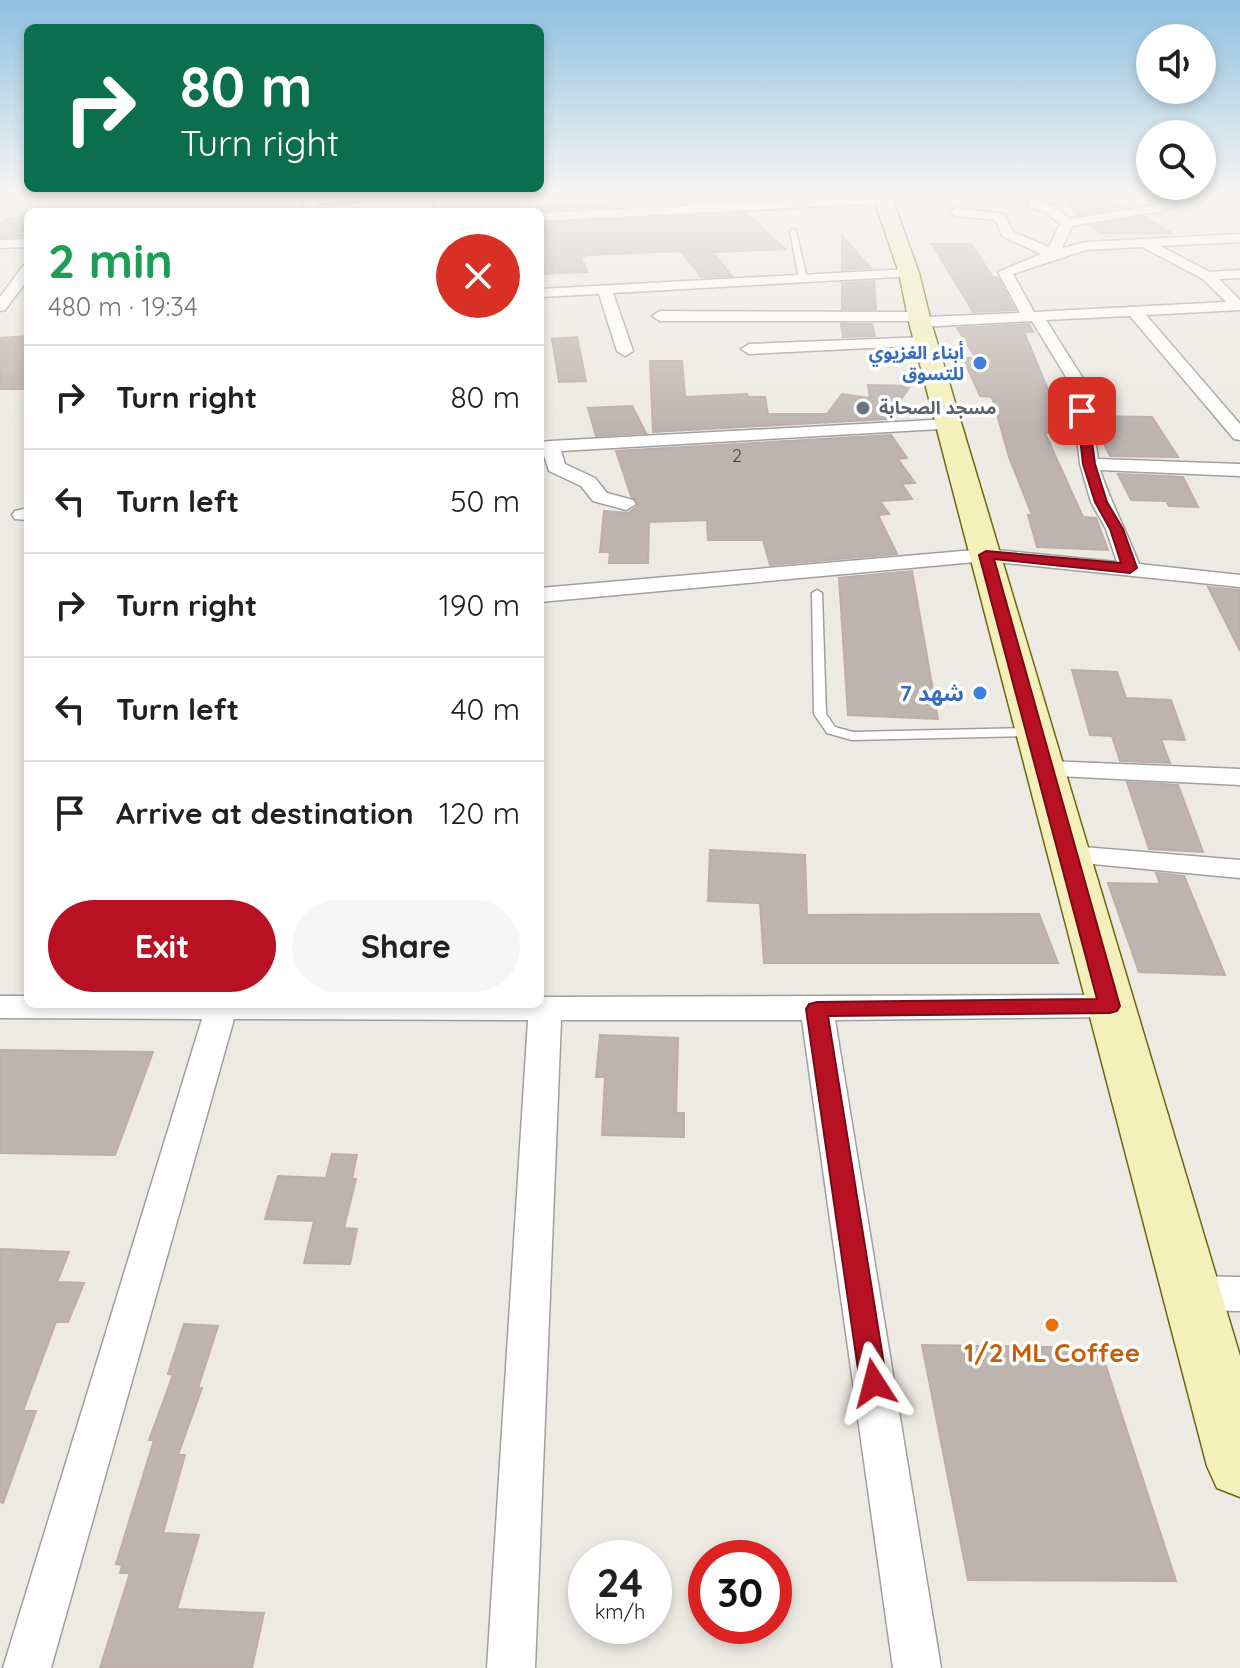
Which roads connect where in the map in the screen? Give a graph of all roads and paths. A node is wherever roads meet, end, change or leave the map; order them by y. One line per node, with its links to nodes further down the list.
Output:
1 (801, 271): 8 (lane)
2 (1008, 271): 15 (street)
3 (1198, 271): 7 (street)
4 (909, 273): 8 (street); 16 (main road)
5 (24, 274): 12 (street)
6 (1240, 274): 7 (street)
7 (1208, 276): 11 (street)
8 (803, 279): 9 (street)
9 (604, 290): 10 (street); 18 (street)
10 (544, 293)
11 (1239, 306): 13 (street)
12 (0, 307)
13 (1134, 311): 15 (street); 20 (street)
14 (660, 316): 16 (street)
15 (1033, 316): 16 (street); 22 (street)
16 (921, 327): 17 (street); 19 (main road)
17 (749, 349)
18 (625, 351)
19 (951, 424): 21 (street); 25 (main road)
20 (1240, 435)
21 (546, 447): 24 (street)
22 (1089, 464): 23 (street); 26 (street)
23 (1240, 470)
24 (626, 504)
25 (986, 555): 26 (street); 29 (street); 30 (main road)
26 (1130, 568): 27 (street)
27 (1240, 581)
28 (817, 593): 30 (lane)
29 (544, 595)
30 (1042, 750): 31 (street); 32 (main road)
31 (1240, 777)
32 (1071, 855): 33 (street); 34 (main road)
33 (1240, 869)
34 (1110, 1006): 40 (street); 41 (main road)
35 (0, 1007): 36 (street)
36 (24, 1007)
37 (110, 1008): 38 (street)
38 (221, 1009): 39 (street); 44 (street)
39 (545, 1009): 40 (street); 45 (street)
40 (817, 1009): 46 (street)
41 (1190, 1293): 42 (street); 43 (main road)
42 (1240, 1294)
43 (1240, 1466)
44 (27, 1668)
45 (511, 1668)
46 (917, 1668)

